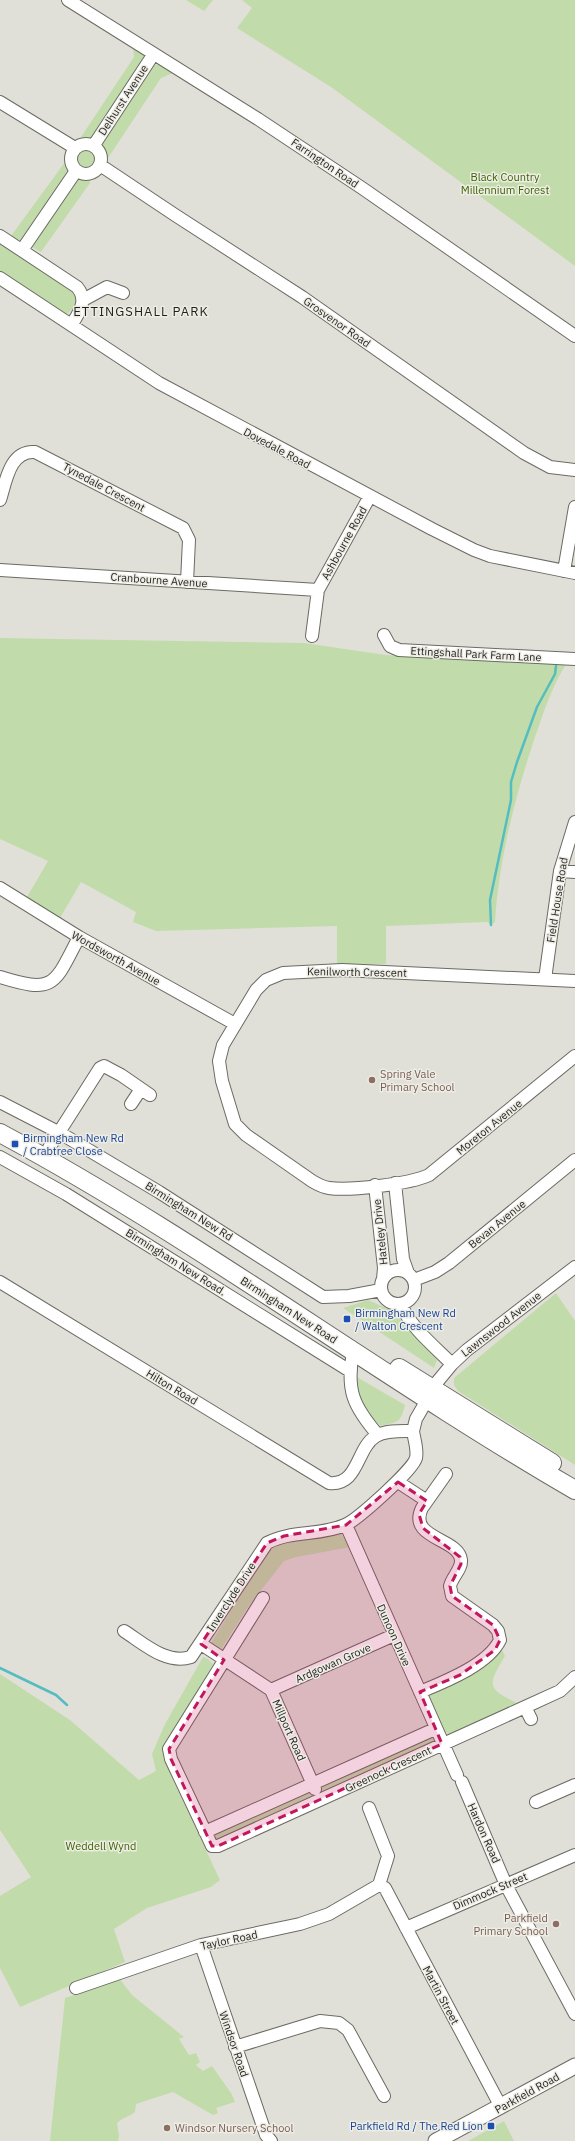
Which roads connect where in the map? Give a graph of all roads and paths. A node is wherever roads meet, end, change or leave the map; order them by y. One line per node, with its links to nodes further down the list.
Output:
1 (68, 0): 2 (street, Farrington Road)
2 (153, 55): 4 (street, Delhurst Avenue); 14 (street, Farrington Road)
3 (0, 102): 5 (street)
4 (94, 145): 5 (street); 6 (street)
5 (75, 148): 7 (street)
6 (100, 165): 7 (street); 15 (street, Grosvenor Road)
7 (76, 171): 9 (street)
8 (0, 236): 9 (street)
9 (22, 250): 12 (street)
10 (1, 281): 13 (street, Dovedale Road)
11 (123, 293): 12 (street)
12 (83, 300): 13 (street)
13 (72, 324): 16 (street, Dovedale Road)
14 (575, 336)
15 (575, 470)
16 (370, 496): 20 (street, Dovedale Road); 22 (street, Ashbourne Road)
17 (0, 500): 21 (street, Tynedale Crescent)
18 (575, 507): 20 (street)
19 (0, 570): 21 (street, Cranbourne Avenue)
20 (570, 572)
21 (187, 582): 22 (street, Cranbourne Avenue)
22 (318, 590): 24 (street)
23 (384, 635): 25 (street, Ettingshall Park Farm Lane)
24 (312, 636)
25 (575, 658)
26 (575, 822): 27 (street, Field House Road)
27 (560, 871): 28 (street); 32 (street, Field House Road)
28 (575, 872)
29 (0, 888): 30 (street, Wordsworth Avenue)
30 (79, 937): 31 (street); 34 (street, Wordsworth Avenue)
31 (0, 977)
32 (545, 979): 33 (street, Kenilworth Crescent); 34 (street, Kenilworth Crescent)
33 (575, 981)
34 (235, 1024): 45 (street, Kenilworth Crescent)
35 (575, 1056): 44 (street, Moreton Avenue)
36 (0, 1102): 40 (street, Birmingham New Rd)
37 (131, 1104): 40 (street)
38 (0, 1122): 41 (highway, Birmingham New Road)
39 (0, 1133): 51 (highway, Birmingham New Road)
40 (60, 1133): 41 (street); 49 (street, Birmingham New Rd)
41 (49, 1148): 54 (highway, Birmingham New Road)
42 (0, 1157): 53 (street, Birmingham New Road.)
43 (575, 1160): 47 (street, Bevan Avenue)
44 (395, 1183): 45 (street, Kenilworth Crescent); 47 (street, Hateley Drive)
45 (375, 1186): 49 (street, Hateley Drive)
46 (575, 1267): 52 (street, Lawnswood Avenue)
47 (411, 1277): 49 (street); 50 (street)
48 (0, 1282): 56 (street, Hilton Road)
49 (382, 1285): 50 (street)
50 (401, 1304): 52 (street)
51 (353, 1352): 53 (street); 54 (highway, Birmingham New Road)
52 (452, 1364): 54 (street, Lawnswood Avenue)
53 (350, 1371): 56 (street)
54 (430, 1394): 55 (street, Lawnswood Avenue); 58 (highway, Birmingham New Road); 60 (highway, Birmingham New Road)
55 (413, 1431): 56 (street); 59 (street)
56 (378, 1435)
57 (446, 1474): 61 (street)
58 (575, 1477)
59 (398, 1482): 61 (street); 62 (street)
60 (575, 1490)
61 (426, 1501): 70 (street)
62 (346, 1525): 65 (street, Dunoon Drive); 66 (street, Inverclyde Drive)
63 (263, 1598): 67 (street)
64 (124, 1631): 66 (street, Inverclyde Drive)
65 (394, 1635): 69 (street, Ardgowan Grove); 70 (street, Dunoon Drive)
66 (201, 1644): 67 (street, Millport Road)
67 (224, 1660): 69 (street, Millport Road); 80 (street, Greenock Crescent)
68 (575, 1677): 71 (street, Greenock Crescent)
69 (271, 1690): 75 (street, Millport Road)
70 (420, 1692): 73 (street, Dunoon Drive)
71 (525, 1707): 72 (street); 74 (street, Greenock Crescent)
72 (531, 1719)
73 (435, 1729): 74 (street, Dunoon Drive); 75 (street, Greenock Crescent)
74 (442, 1744): 77 (street, Greenock Crescent); 82 (street, Hardon Road)
75 (312, 1783): 77 (street, Millport Road); 80 (street, Greenock Crescent)
76 (575, 1785): 78 (street)
77 (320, 1800): 80 (street, Greenock Crescent)
78 (536, 1802)
79 (369, 1808): 83 (street)
80 (205, 1832)
81 (575, 1855): 82 (street, Dimmock Street)
82 (506, 1885): 84 (street, Dimmock Street); 87 (street, Hardon Road)
83 (379, 1886): 84 (street, Martin Street); 85 (street, Taylor Road)
84 (406, 1928): 91 (street, Martin Street)
85 (201, 1946): 86 (street, Taylor Road); 88 (street, Windsor Road)
86 (76, 1988)
87 (575, 2014)
88 (235, 2048): 90 (street); 92 (street, Windsor Road)
89 (575, 2066): 91 (main road, Parkfield Road)
90 (384, 2096)
91 (501, 2108): 93 (main road, Parkfield Road)
92 (271, 2141)
93 (436, 2141)

